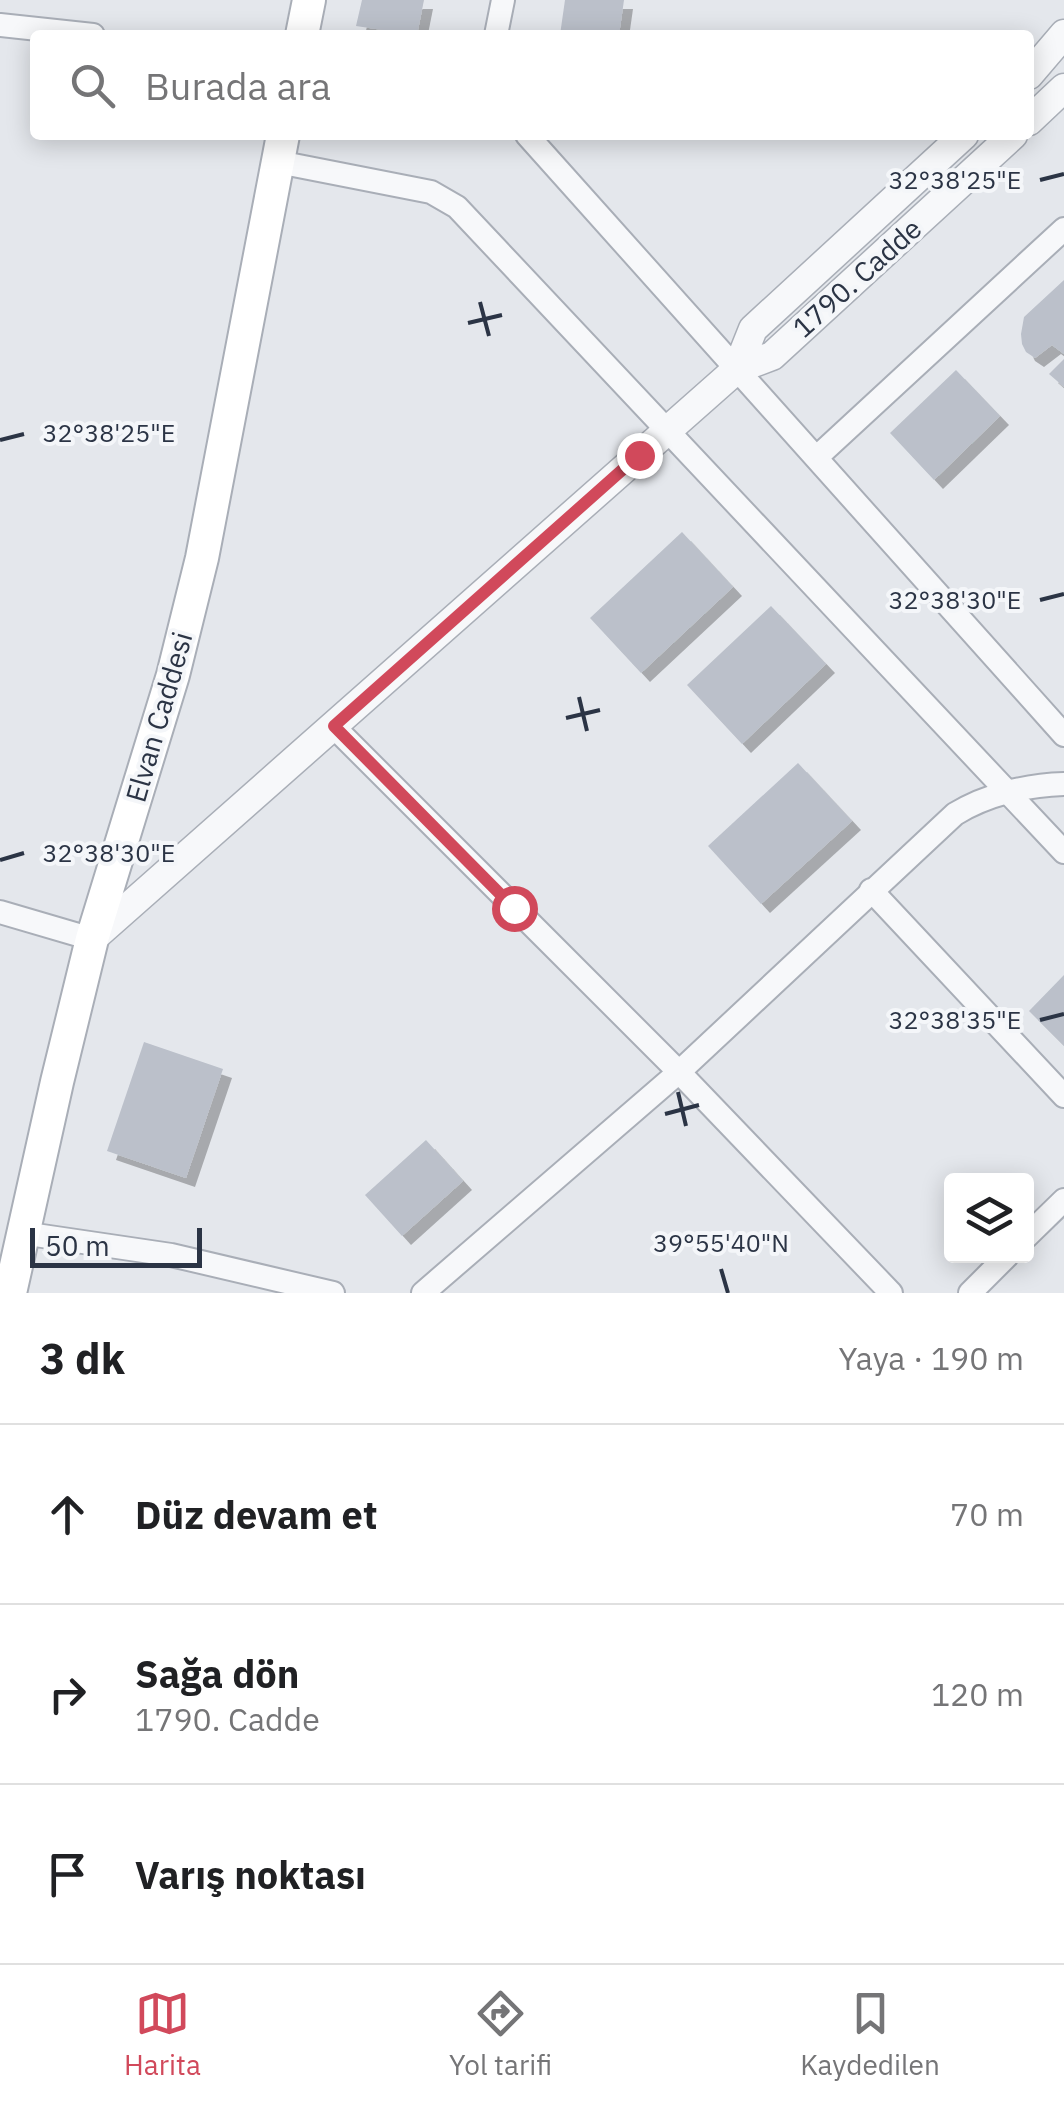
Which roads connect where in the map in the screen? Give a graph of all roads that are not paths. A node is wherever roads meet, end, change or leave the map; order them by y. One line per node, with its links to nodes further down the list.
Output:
1 (308, 0): 5 (main road)
2 (502, 0): 6 (street)
3 (0, 26): 4 (street)
4 (41, 30)
5 (303, 30)
6 (497, 30)
7 (1064, 34): 8 (street)
8 (1034, 69)
9 (1064, 88): 10 (street)
10 (1034, 115)
11 (531, 140): 16 (street)
12 (959, 140): 16 (street, 1790. Cadde)
13 (1008, 140): 16 (street, 1790. Cadde)
14 (280, 149): 17 (street); 26 (main road, Elvan Caddesi)
15 (1064, 228): 18 (street)
16 (737, 369): 17 (street, 1790. Cadde); 18 (street)
17 (667, 431): 19 (street, 1790. Cadde); 22 (street)
18 (817, 457): 20 (street)
19 (334, 726): 26 (street, 1790. Cadde); 27 (street)
20 (1064, 735)
21 (1064, 784): 22 (street)
22 (1008, 792): 23 (street); 24 (street)
23 (1064, 852)
24 (871, 890): 27 (street); 28 (street)
25 (0, 912): 26 (street)
26 (92, 940): 31 (main road, Elvan Caddesi)
27 (679, 1072): 35 (street); 36 (street)
28 (1064, 1096)
29 (1064, 1200): 30 (street)
30 (1034, 1229)
31 (22, 1233): 33 (street); 34 (main road, Elvan Caddesi)
32 (1000, 1263): 37 (street)
33 (323, 1292)
34 (10, 1293)
35 (423, 1293)
36 (892, 1293)
37 (970, 1293)

